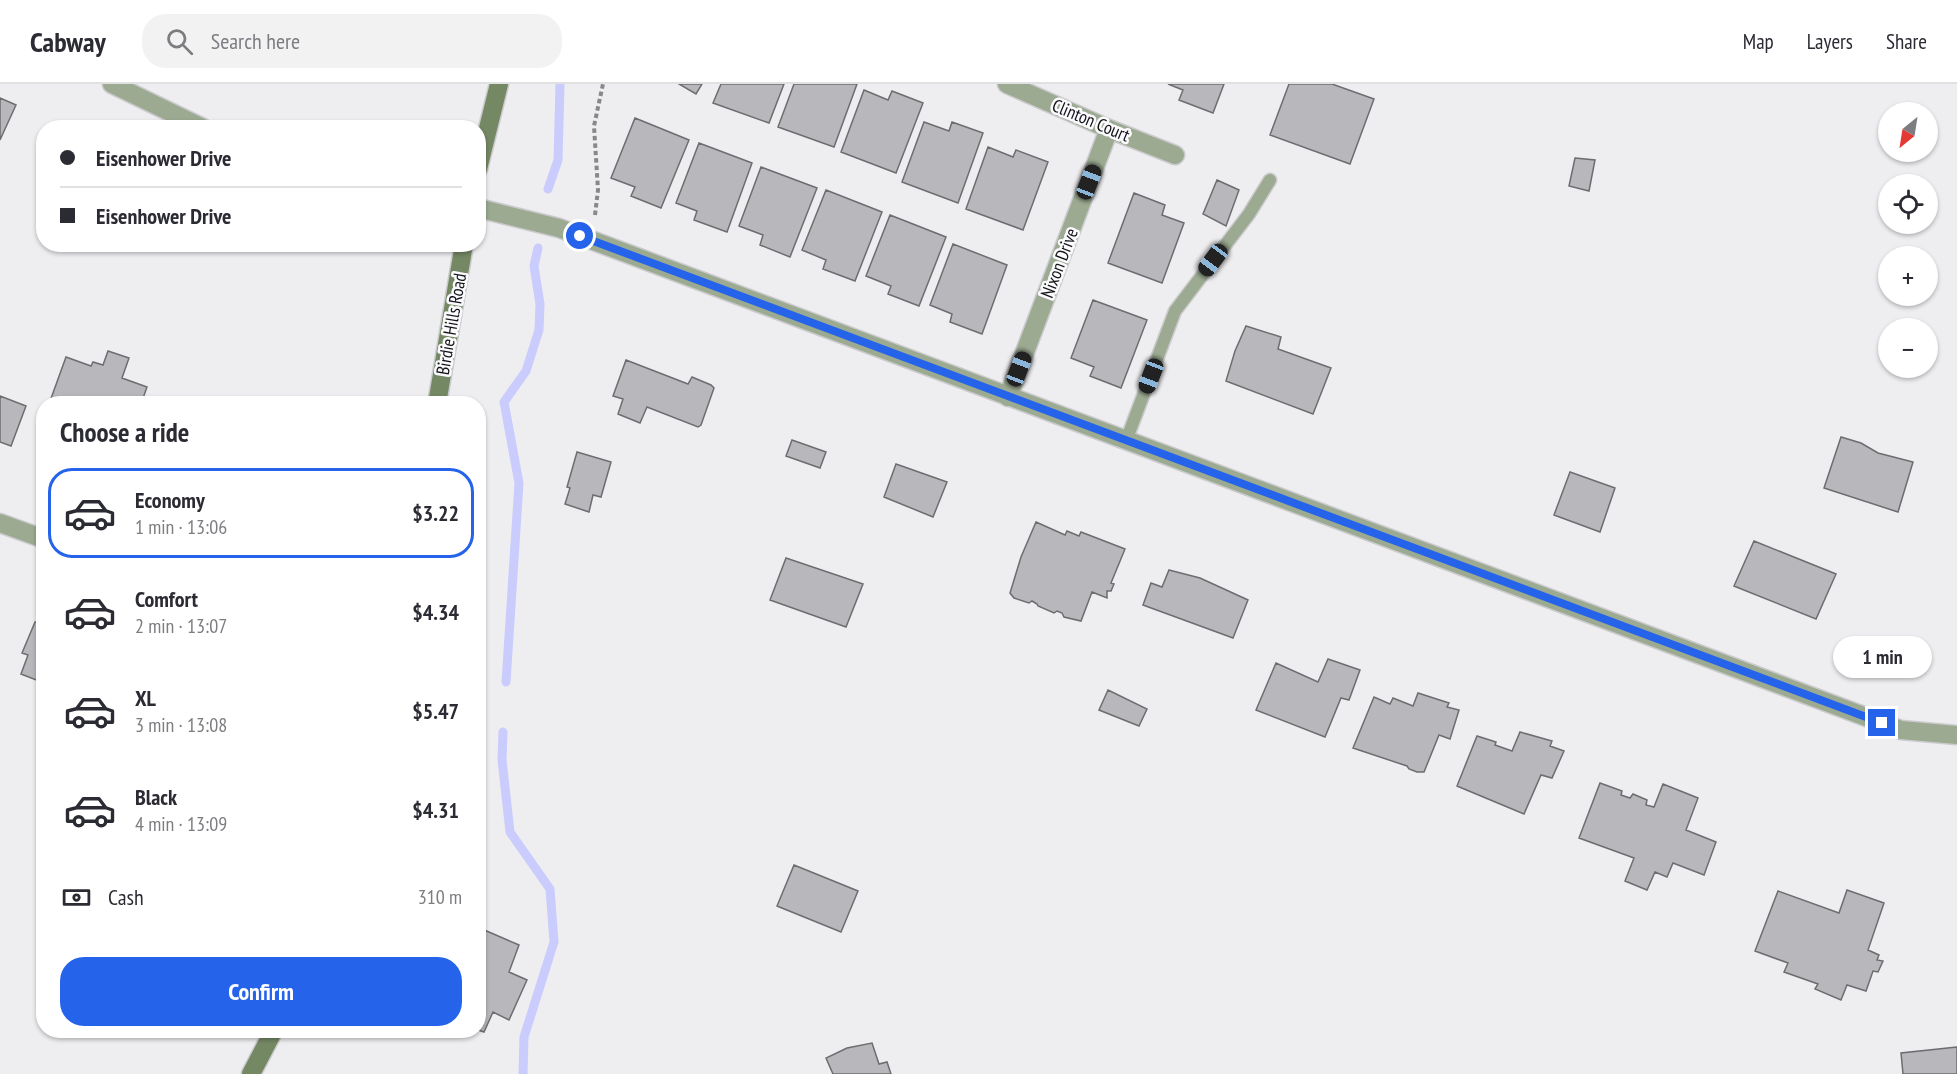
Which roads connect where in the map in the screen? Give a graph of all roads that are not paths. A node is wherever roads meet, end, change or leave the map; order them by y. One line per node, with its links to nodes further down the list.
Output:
1 (112, 84): 4 (street)
2 (500, 84): 6 (main road)
3 (1006, 84): 5 (street, Clinton Court)
4 (186, 120)
5 (1109, 129): 7 (street, Clinton Court); 12 (street, Nixon Drive)
6 (486, 138)
7 (1175, 155)
8 (1270, 180): 13 (lane)
9 (486, 210): 12 (street)
10 (463, 252): 11 (main road, Birdie Hills Road)
11 (438, 396)
12 (1008, 397): 13 (street)
13 (1126, 441): 16 (street)
14 (0, 523): 15 (street)
15 (36, 536)
16 (1957, 735)
17 (270, 1038): 18 (main road)
18 (250, 1074)

